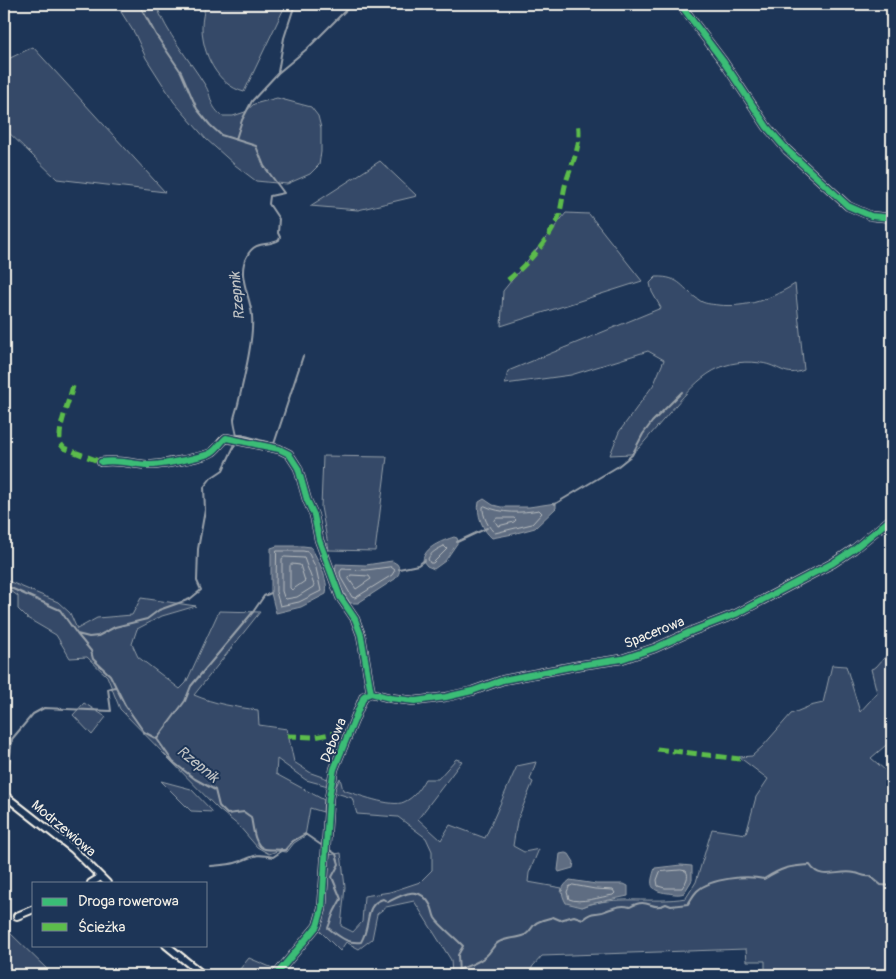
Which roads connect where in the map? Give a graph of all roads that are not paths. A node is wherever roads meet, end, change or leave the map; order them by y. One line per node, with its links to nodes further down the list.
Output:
1 (680, 4): 2 (street)
2 (892, 218)
3 (101, 462): 5 (street)
4 (892, 518): 5 (street, Spacerowa)
5 (371, 693): 14 (street, Dębowa)
6 (4, 795): 7 (street, Modrzewiowa)
7 (101, 877): 8 (street); 9 (street, Modrzewiowa)
8 (93, 882)
9 (106, 882)
10 (32, 909): 11 (street)
11 (17, 916)
12 (167, 946): 13 (street)
13 (203, 975)
14 (276, 975)

